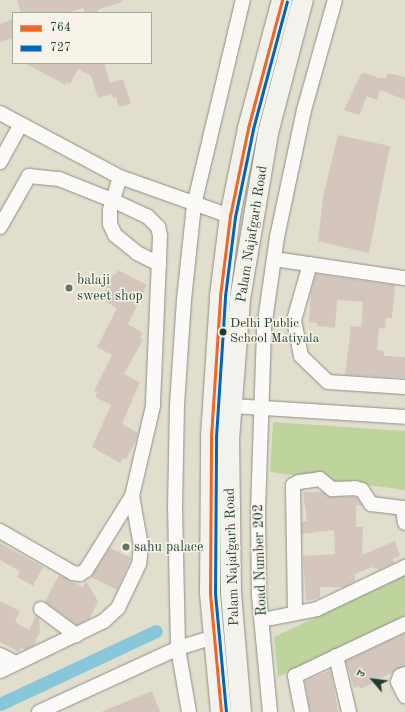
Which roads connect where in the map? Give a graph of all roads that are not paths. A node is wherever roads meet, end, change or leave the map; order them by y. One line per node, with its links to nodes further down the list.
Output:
1 (243, 0): 10 (street)
2 (282, 0): 11 (main road, Palam Najafgarh Road)
3 (302, 0): 18 (main road, Palam Najafgarh Road)
4 (335, 0): 13 (street, Road Number 202)
5 (0, 113): 6 (street)
6 (21, 124): 7 (street); 8 (street)
7 (0, 162)
8 (120, 177): 9 (street); 10 (street)
9 (112, 200): 12 (street); 14 (street); 14 (street)
10 (194, 205): 11 (street); 31 (street)
11 (230, 216): 30 (main road, Palam Najafgarh Road)
12 (0, 227)
13 (274, 259): 15 (street); 19 (street, Road Number 202)
14 (159, 264): 21 (street)
15 (310, 264): 16 (street); 17 (street)
16 (405, 278)
17 (405, 387)
18 (232, 406): 19 (street); 41 (main road, Palam Najafgarh Road)
19 (262, 408): 20 (street); 27 (street, Road Number 202)
20 (405, 417)
21 (132, 496): 23 (street); 29 (street)
22 (404, 513): 26 (street)
23 (0, 531)
24 (405, 567): 26 (street)
25 (41, 609): 29 (street)
26 (295, 613): 27 (street)
27 (262, 620): 42 (street, Road Number 202)
28 (405, 624): 33 (street)
29 (76, 635): 34 (street)
30 (214, 637): 31 (street); 40 (main road, Palam Najafgarh Road)
31 (178, 648): 38 (street); 39 (street)
32 (0, 656): 34 (street)
33 (336, 656): 43 (street); 44 (street)
34 (16, 664): 35 (street)
35 (0, 671)
36 (405, 674): 37 (street)
37 (405, 696)
38 (38, 712)
39 (189, 712)
40 (221, 712)
41 (241, 712)
42 (270, 712)
43 (302, 712)
44 (349, 712)

